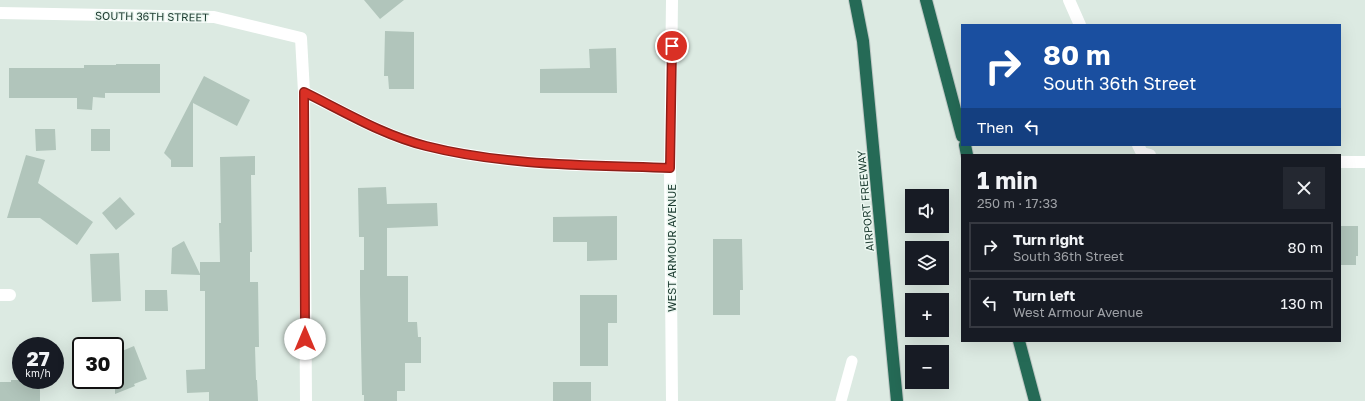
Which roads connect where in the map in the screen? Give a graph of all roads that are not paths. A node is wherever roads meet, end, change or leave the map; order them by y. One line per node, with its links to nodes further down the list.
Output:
1 (672, 0): 13 (street, WEST ARMOUR AVENUE)
2 (855, 0): 19 (highway, AIRPORT FREEWAY)
3 (926, 0): 8 (highway)
4 (1069, 0): 6 (street)
5 (0, 13): 7 (street, SOUTH 36TH STREET)
6 (1080, 24)
7 (304, 92): 13 (street); 16 (street)
8 (961, 132)
9 (1139, 146): 10 (street)
10 (1147, 154)
11 (1341, 162): 12 (street)
12 (1365, 162)
13 (670, 168): 17 (street, WEST ARMOUR AVENUE)
14 (1019, 342): 20 (highway)
15 (852, 361): 18 (lane)
16 (306, 401)
17 (672, 401)
18 (841, 401)
19 (897, 401)
20 (1035, 401)

